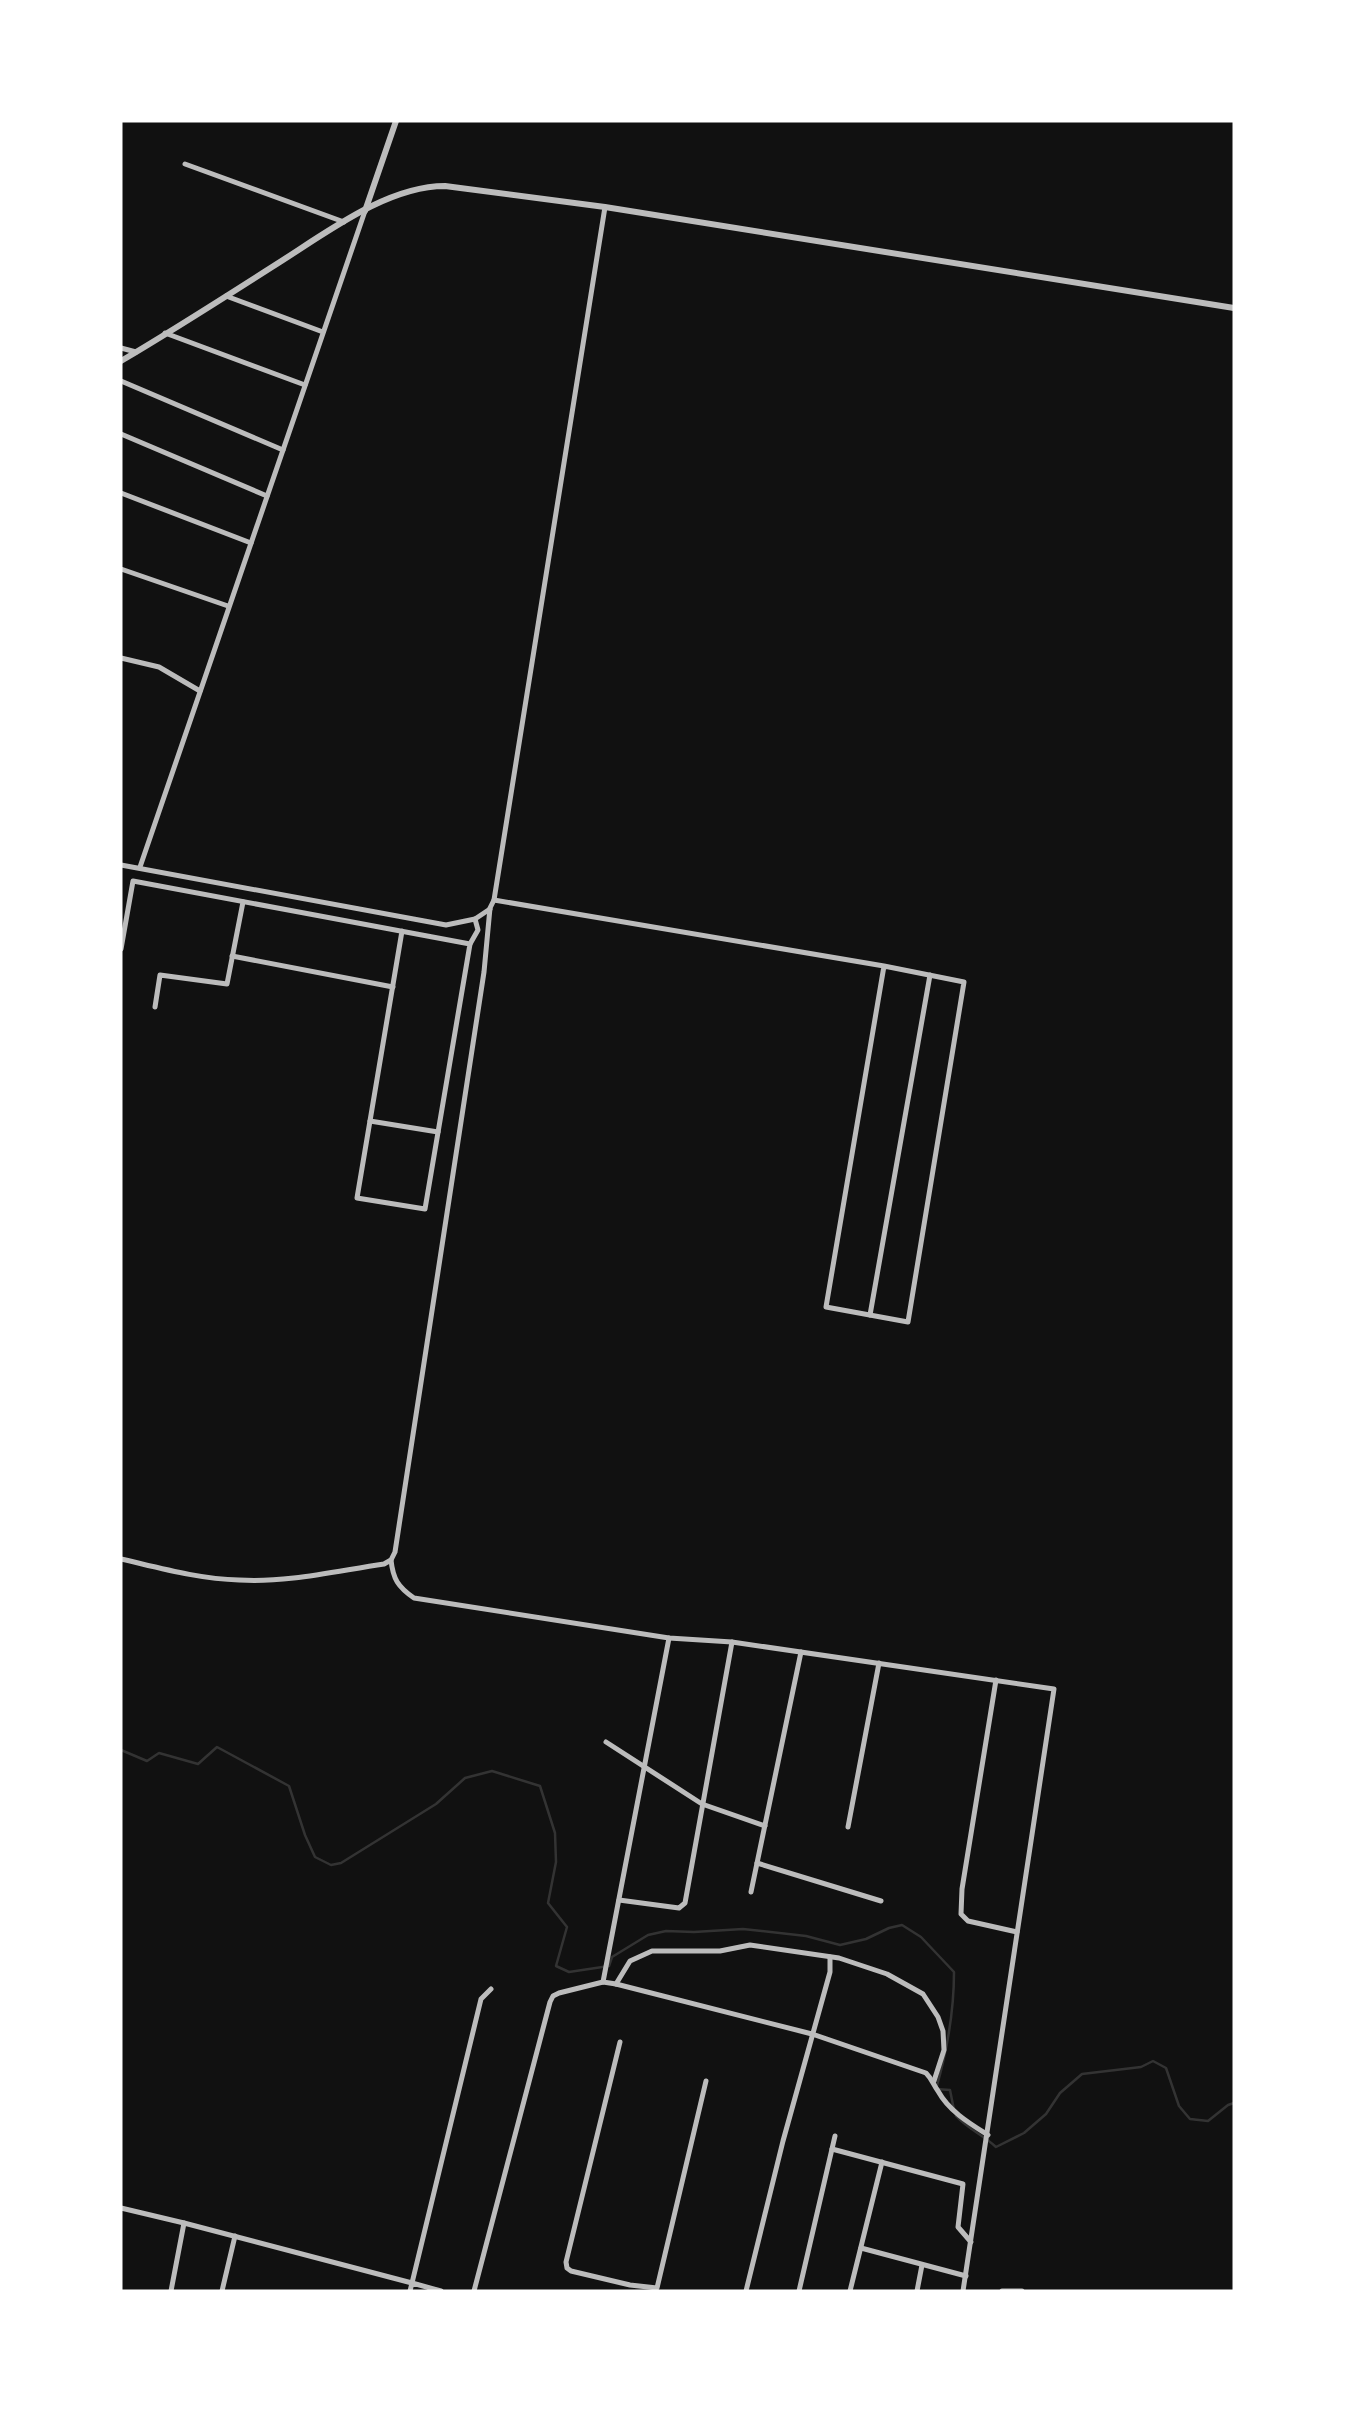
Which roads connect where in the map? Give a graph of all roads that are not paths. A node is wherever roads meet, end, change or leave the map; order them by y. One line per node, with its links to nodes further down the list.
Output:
1 (396, 121): 4 (street)
2 (185, 164): 5 (street)
3 (605, 207): 4 (street); 7 (street); 26 (street)
4 (365, 211): 5 (street); 8 (street)
5 (344, 222): 6 (street)
6 (226, 296): 8 (street); 9 (street)
7 (1234, 308)
8 (323, 332): 14 (street)
9 (165, 333): 11 (street); 14 (street)
10 (121, 348): 11 (street)
11 (136, 352): 12 (street)
12 (121, 361)
13 (121, 381): 16 (street)
14 (305, 385): 16 (street)
15 (121, 434): 18 (street)
16 (283, 450): 18 (street)
17 (121, 494): 19 (street)
18 (267, 496): 19 (street)
19 (251, 543): 21 (street)
20 (121, 569): 21 (street)
21 (228, 606): 23 (street)
22 (121, 658): 23 (street)
23 (200, 691): 25 (street)
24 (121, 865): 25 (street)
25 (140, 867): 29 (street)
26 (494, 900): 28 (street); 36 (street)
27 (243, 902): 31 (street); 34 (street); 35 (street)
28 (490, 908): 29 (street); 32 (street)
29 (475, 919): 30 (street)
30 (478, 930): 32 (street); 33 (street)
31 (401, 931): 33 (street); 38 (street)
32 (487, 933): 44 (street)
33 (470, 944): 41 (street)
34 (121, 949)
35 (232, 956): 38 (street); 39 (street)
36 (884, 966): 37 (street); 42 (street)
37 (930, 975): 42 (street); 42 (street)
38 (393, 987): 40 (street)
39 (155, 1007)
40 (370, 1122): 41 (street); 41 (street)
41 (438, 1132)
42 (870, 1315)
43 (121, 1559): 44 (street)
44 (391, 1560): 45 (street)
45 (669, 1638): 46 (street); 51 (street)
46 (732, 1642): 47 (street); 52 (street)
47 (801, 1652): 48 (street); 53 (street)
48 (878, 1663): 49 (street); 54 (street)
49 (996, 1680): 59 (street); 59 (street)
50 (606, 1742): 51 (street)
51 (645, 1766): 52 (street); 57 (street)
52 (702, 1804): 53 (street); 57 (street)
53 (765, 1826): 55 (street)
54 (848, 1827)
55 (757, 1863): 56 (street); 58 (street)
56 (751, 1892)
57 (619, 1900): 61 (street)
58 (881, 1901)
59 (1017, 1932): 68 (street)
60 (830, 1957): 62 (street); 64 (street); 67 (street)
61 (603, 1982): 62 (street); 85 (street)
62 (616, 1984): 64 (street)
63 (491, 1989): 79 (street)
64 (812, 2034): 67 (street); 86 (street)
65 (620, 2042): 80 (street)
66 (706, 2081): 80 (street)
67 (934, 2081): 68 (street)
68 (988, 2135): 75 (street)
69 (835, 2136): 70 (street)
70 (832, 2149): 71 (street); 87 (street)
71 (882, 2162): 75 (street); 76 (street)
72 (121, 2208): 73 (street)
73 (184, 2222): 74 (street); 81 (street)
74 (235, 2236): 79 (street); 82 (street)
75 (971, 2242): 78 (street)
76 (861, 2249): 77 (street); 88 (street)
77 (922, 2264): 78 (street); 89 (street)
78 (966, 2276): 90 (street)
79 (412, 2283): 83 (street); 84 (street)
80 (629, 2288)
81 (171, 2291)
82 (222, 2291)
83 (410, 2291)
84 (441, 2291)
85 (474, 2291)
86 (746, 2291)
87 (799, 2291)
88 (850, 2291)
89 (917, 2291)
90 (964, 2291)
91 (1002, 2291): 92 (street)
92 (1022, 2291)

